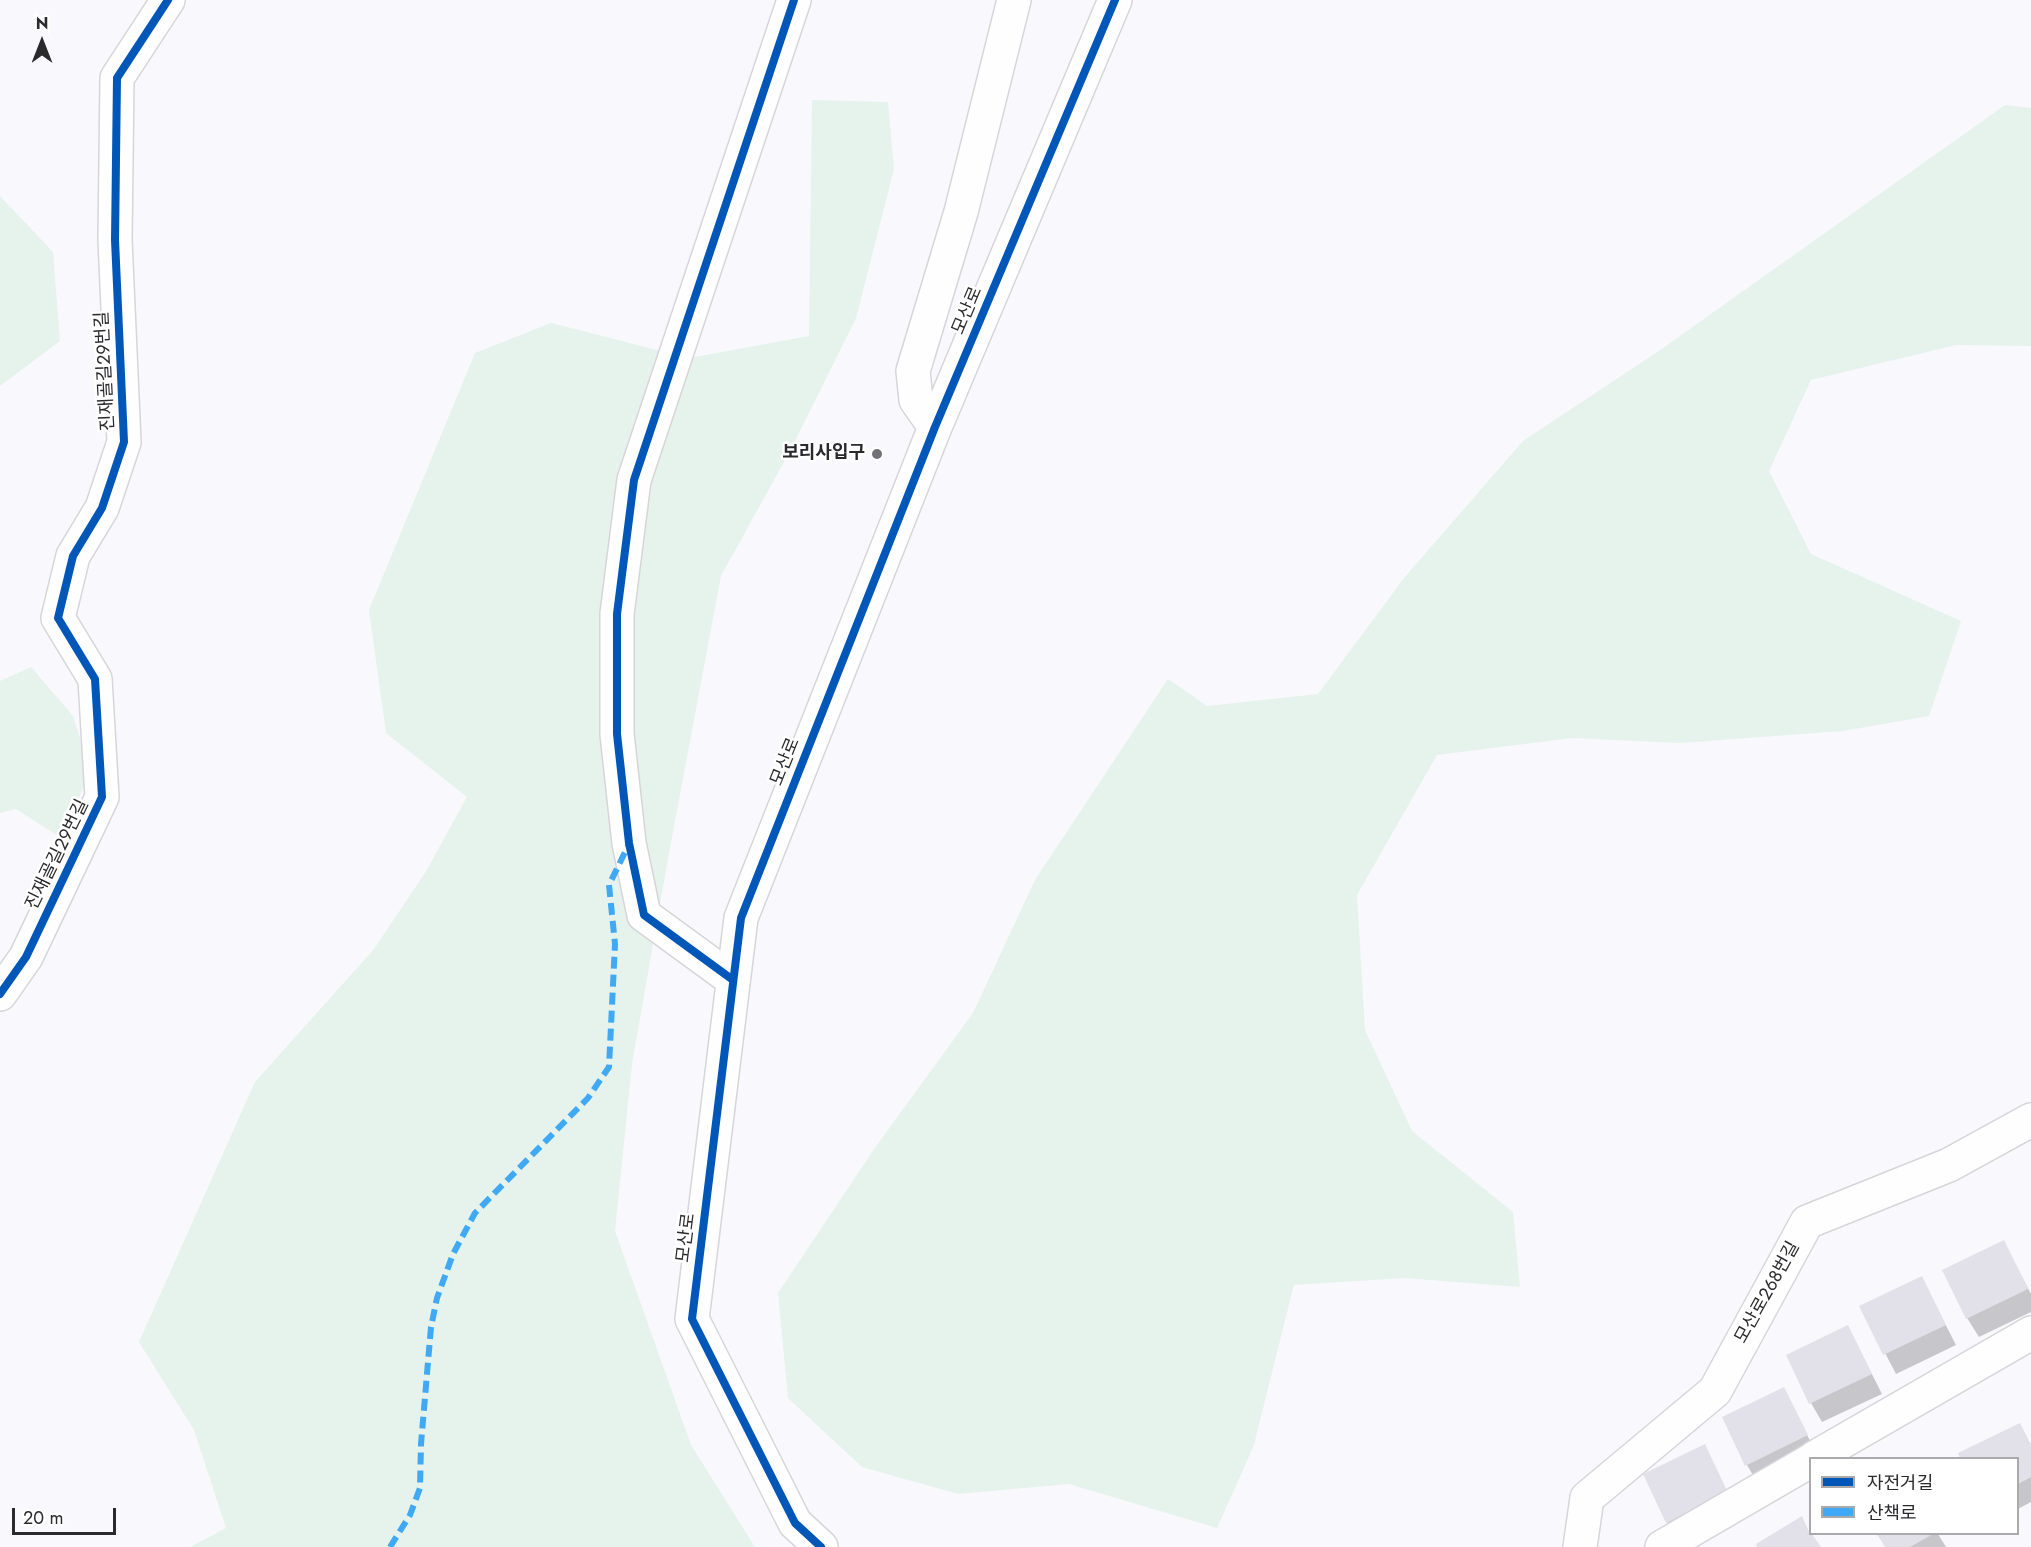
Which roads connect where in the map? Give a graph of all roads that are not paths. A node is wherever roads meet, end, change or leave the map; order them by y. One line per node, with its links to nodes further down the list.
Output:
1 (168, 0): 7 (street, 진재골길29번길)
2 (794, 0): 6 (street)
3 (1014, 0): 5 (street)
4 (1115, 0): 5 (street, 모산로)
5 (935, 428): 6 (street, 모산로)
6 (733, 980): 12 (street, 모산로)
7 (0, 994)
8 (2031, 1120): 13 (street, 모산로268번길)
9 (2031, 1333): 10 (street)
10 (1817, 1457)
11 (1809, 1462): 14 (street)
12 (821, 1547)
13 (1580, 1547)
14 (1662, 1547)

